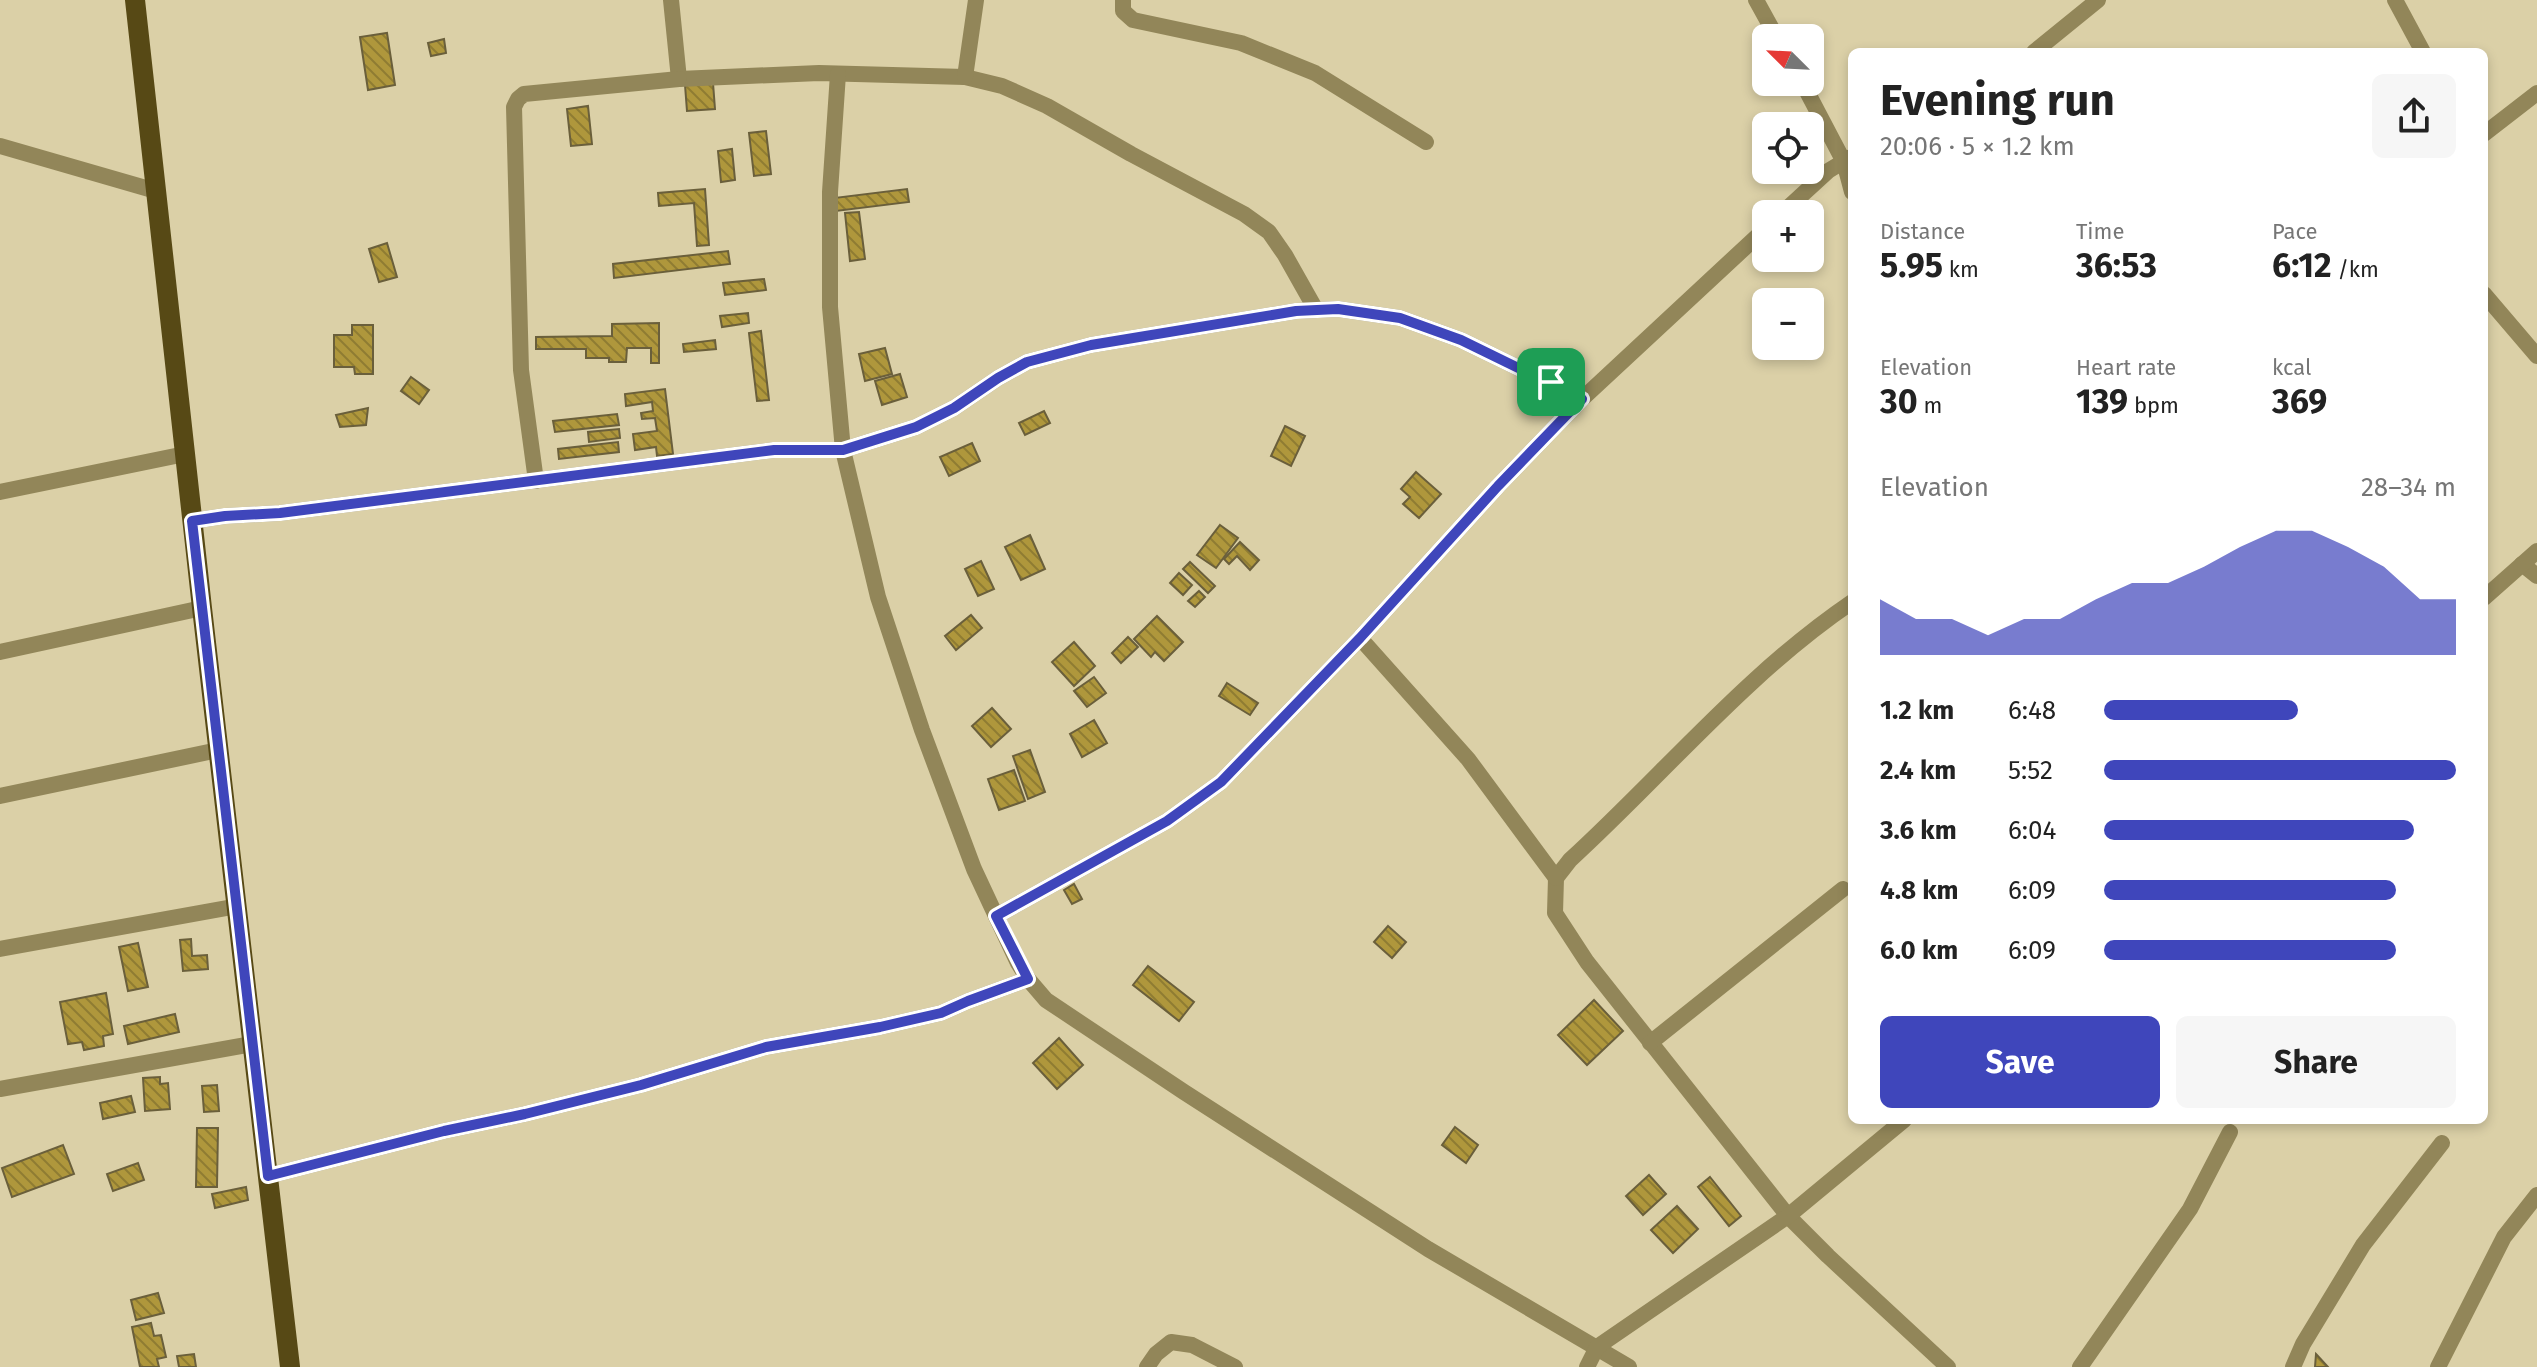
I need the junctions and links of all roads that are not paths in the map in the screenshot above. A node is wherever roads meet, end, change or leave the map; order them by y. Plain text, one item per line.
1 (135, 0) edge
2 (671, 0) edge
3 (976, 0) edge
4 (1123, 0) edge
5 (1756, 0) edge
6 (2098, 0) edge
7 (2395, 0) edge
8 (1769, 24) edge
9 (2039, 48) edge
10 (2421, 48) edge
11 (838, 74) junction
12 (965, 77) junction
13 (679, 79) junction
14 (2537, 93) edge
15 (1810, 96) edge
16 (2488, 131) edge
17 (1426, 142) dead end
18 (0, 146) edge
19 (1848, 159) edge
20 (156, 191) junction
21 (1796, 200) edge
22 (1752, 241) edge
23 (2488, 299) edge
24 (1316, 310) junction
25 (2537, 356) edge
26 (1582, 399) junction
27 (843, 450) junction
28 (185, 454) junction
29 (536, 481) junction
30 (0, 492) edge
31 (192, 521) junction
32 (2537, 551) edge
33 (2522, 564) junction
34 (2537, 576) edge
35 (2488, 594) edge
36 (1848, 605) edge
37 (202, 608) junction
38 (1360, 638) junction
39 (0, 652) edge
40 (218, 750) junction
41 (0, 796) edge
42 (1556, 878) junction
43 (1843, 889) dead end
44 (238, 906) junction
45 (996, 916) junction
46 (0, 949) edge
47 (1028, 979) junction
48 (1650, 1043) junction
49 (252, 1044) junction
50 (0, 1089) edge
51 (1899, 1124) edge
52 (2230, 1132) dead end
53 (2442, 1143) dead end
54 (268, 1176) junction
55 (2537, 1195) edge
56 (1788, 1216) junction
57 (1597, 1347) junction
58 (290, 1367) edge
59 (1147, 1367) edge
60 (1235, 1367) edge
61 (1587, 1367) edge
62 (1629, 1367) edge
63 (1948, 1367) edge
64 (2080, 1367) edge
65 (2293, 1367) edge
66 (2438, 1367) edge

1 - 20 main road
2 - 13 street
3 - 12 street
4 - 17 street
5 - 8 street
6 - 9 street
7 - 10 street
11 - 12 street
11 - 13 street
11 - 27 street
12 - 24 street
13 - 29 street
14 - 16 street
15 - 19 street
18 - 20 street
19 - 21 street
20 - 28 main road
22 - 26 street
23 - 25 street
24 - 26 street
24 - 27 street
26 - 38 street
27 - 29 street
27 - 45 street
28 - 30 street
28 - 31 main road
29 - 31 street
31 - 37 main road
32 - 33 street
33 - 34 street
33 - 35 street
36 - 42 street
37 - 39 street
37 - 40 main road
38 - 42 street
38 - 45 street
40 - 41 street
40 - 44 main road
42 - 48 street
43 - 48 street
44 - 46 street
44 - 49 main road
45 - 47 street
47 - 54 street
47 - 57 street
48 - 56 street
49 - 50 street
49 - 54 main road
51 - 56 street
52 - 64 street
53 - 65 street
54 - 58 main road
55 - 66 street
56 - 57 street
56 - 63 street
57 - 61 street
57 - 62 street
59 - 60 street

